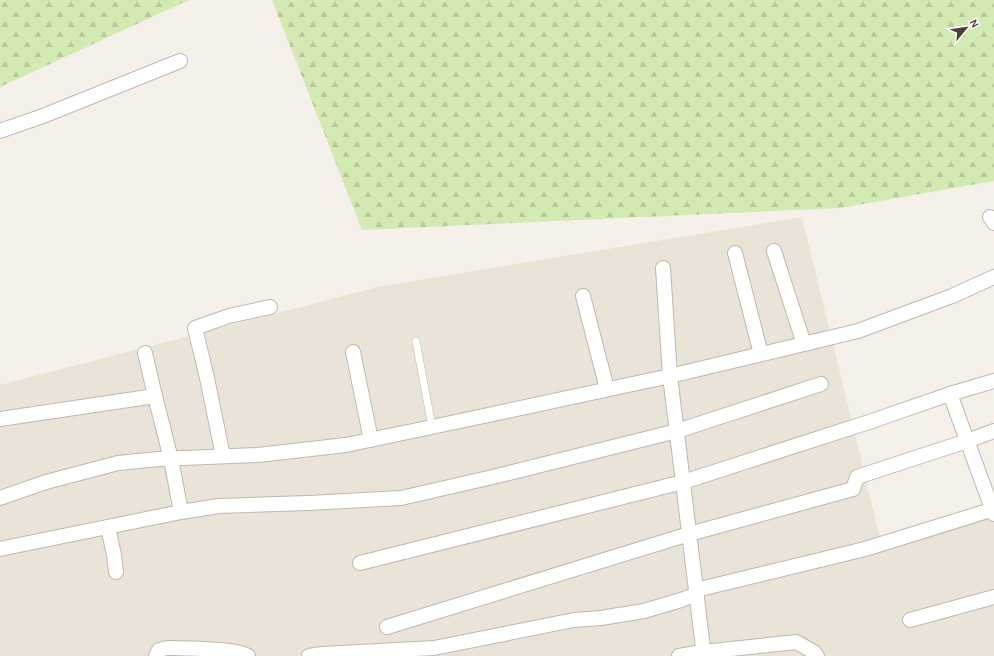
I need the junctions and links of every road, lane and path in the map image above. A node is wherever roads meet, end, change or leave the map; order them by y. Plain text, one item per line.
1 (180, 61) dead end
2 (0, 131) edge
3 (774, 251) dead end
4 (735, 253) dead end
5 (663, 268) dead end
6 (994, 277) edge
7 (583, 296) dead end
8 (270, 307) dead end
9 (416, 340) dead end
10 (804, 344) junction
11 (353, 352) dead end
12 (145, 353) dead end
13 (761, 354) junction
14 (670, 376) junction
15 (994, 381) edge
16 (820, 384) dead end
17 (608, 390) junction
18 (950, 394) junction
19 (155, 396) junction
20 (0, 419) edge
21 (432, 427) junction
22 (677, 431) junction
23 (994, 431) edge
24 (371, 440) junction
25 (967, 441) junction
26 (223, 456) junction
27 (171, 459) junction
28 (683, 482) junction
29 (0, 498) edge
30 (994, 511) edge
31 (181, 512) junction
32 (108, 527) junction
33 (689, 534) junction
34 (0, 549) edge
35 (360, 563) dead end
36 (116, 572) dead end
37 (696, 592) junction
38 (994, 597) edge
39 (910, 620) dead end
40 (387, 628) dead end
41 (704, 654) edge
42 (156, 656) edge
43 (248, 656) edge
44 (318, 656) edge
45 (679, 656) edge
46 (816, 656) edge

1 - 2 street
3 - 10 street
4 - 13 street
5 - 14 street
6 - 10 street
7 - 17 street
8 - 26 street
9 - 21 lane
10 - 13 street
11 - 24 street
12 - 19 street
13 - 14 street
14 - 17 street
14 - 22 street
15 - 18 street
16 - 22 street
17 - 21 street
18 - 25 street
18 - 28 street
19 - 20 street
19 - 27 street
21 - 24 street
22 - 28 street
22 - 31 street
23 - 25 street
24 - 26 street
25 - 30 street
25 - 33 street
26 - 27 street
27 - 29 street
27 - 31 street
28 - 33 street
28 - 35 street
30 - 37 street
31 - 32 street
32 - 34 street
32 - 36 street
33 - 37 street
33 - 40 street
37 - 41 street
37 - 44 street
38 - 39 street
41 - 45 street
41 - 46 street
42 - 43 street

